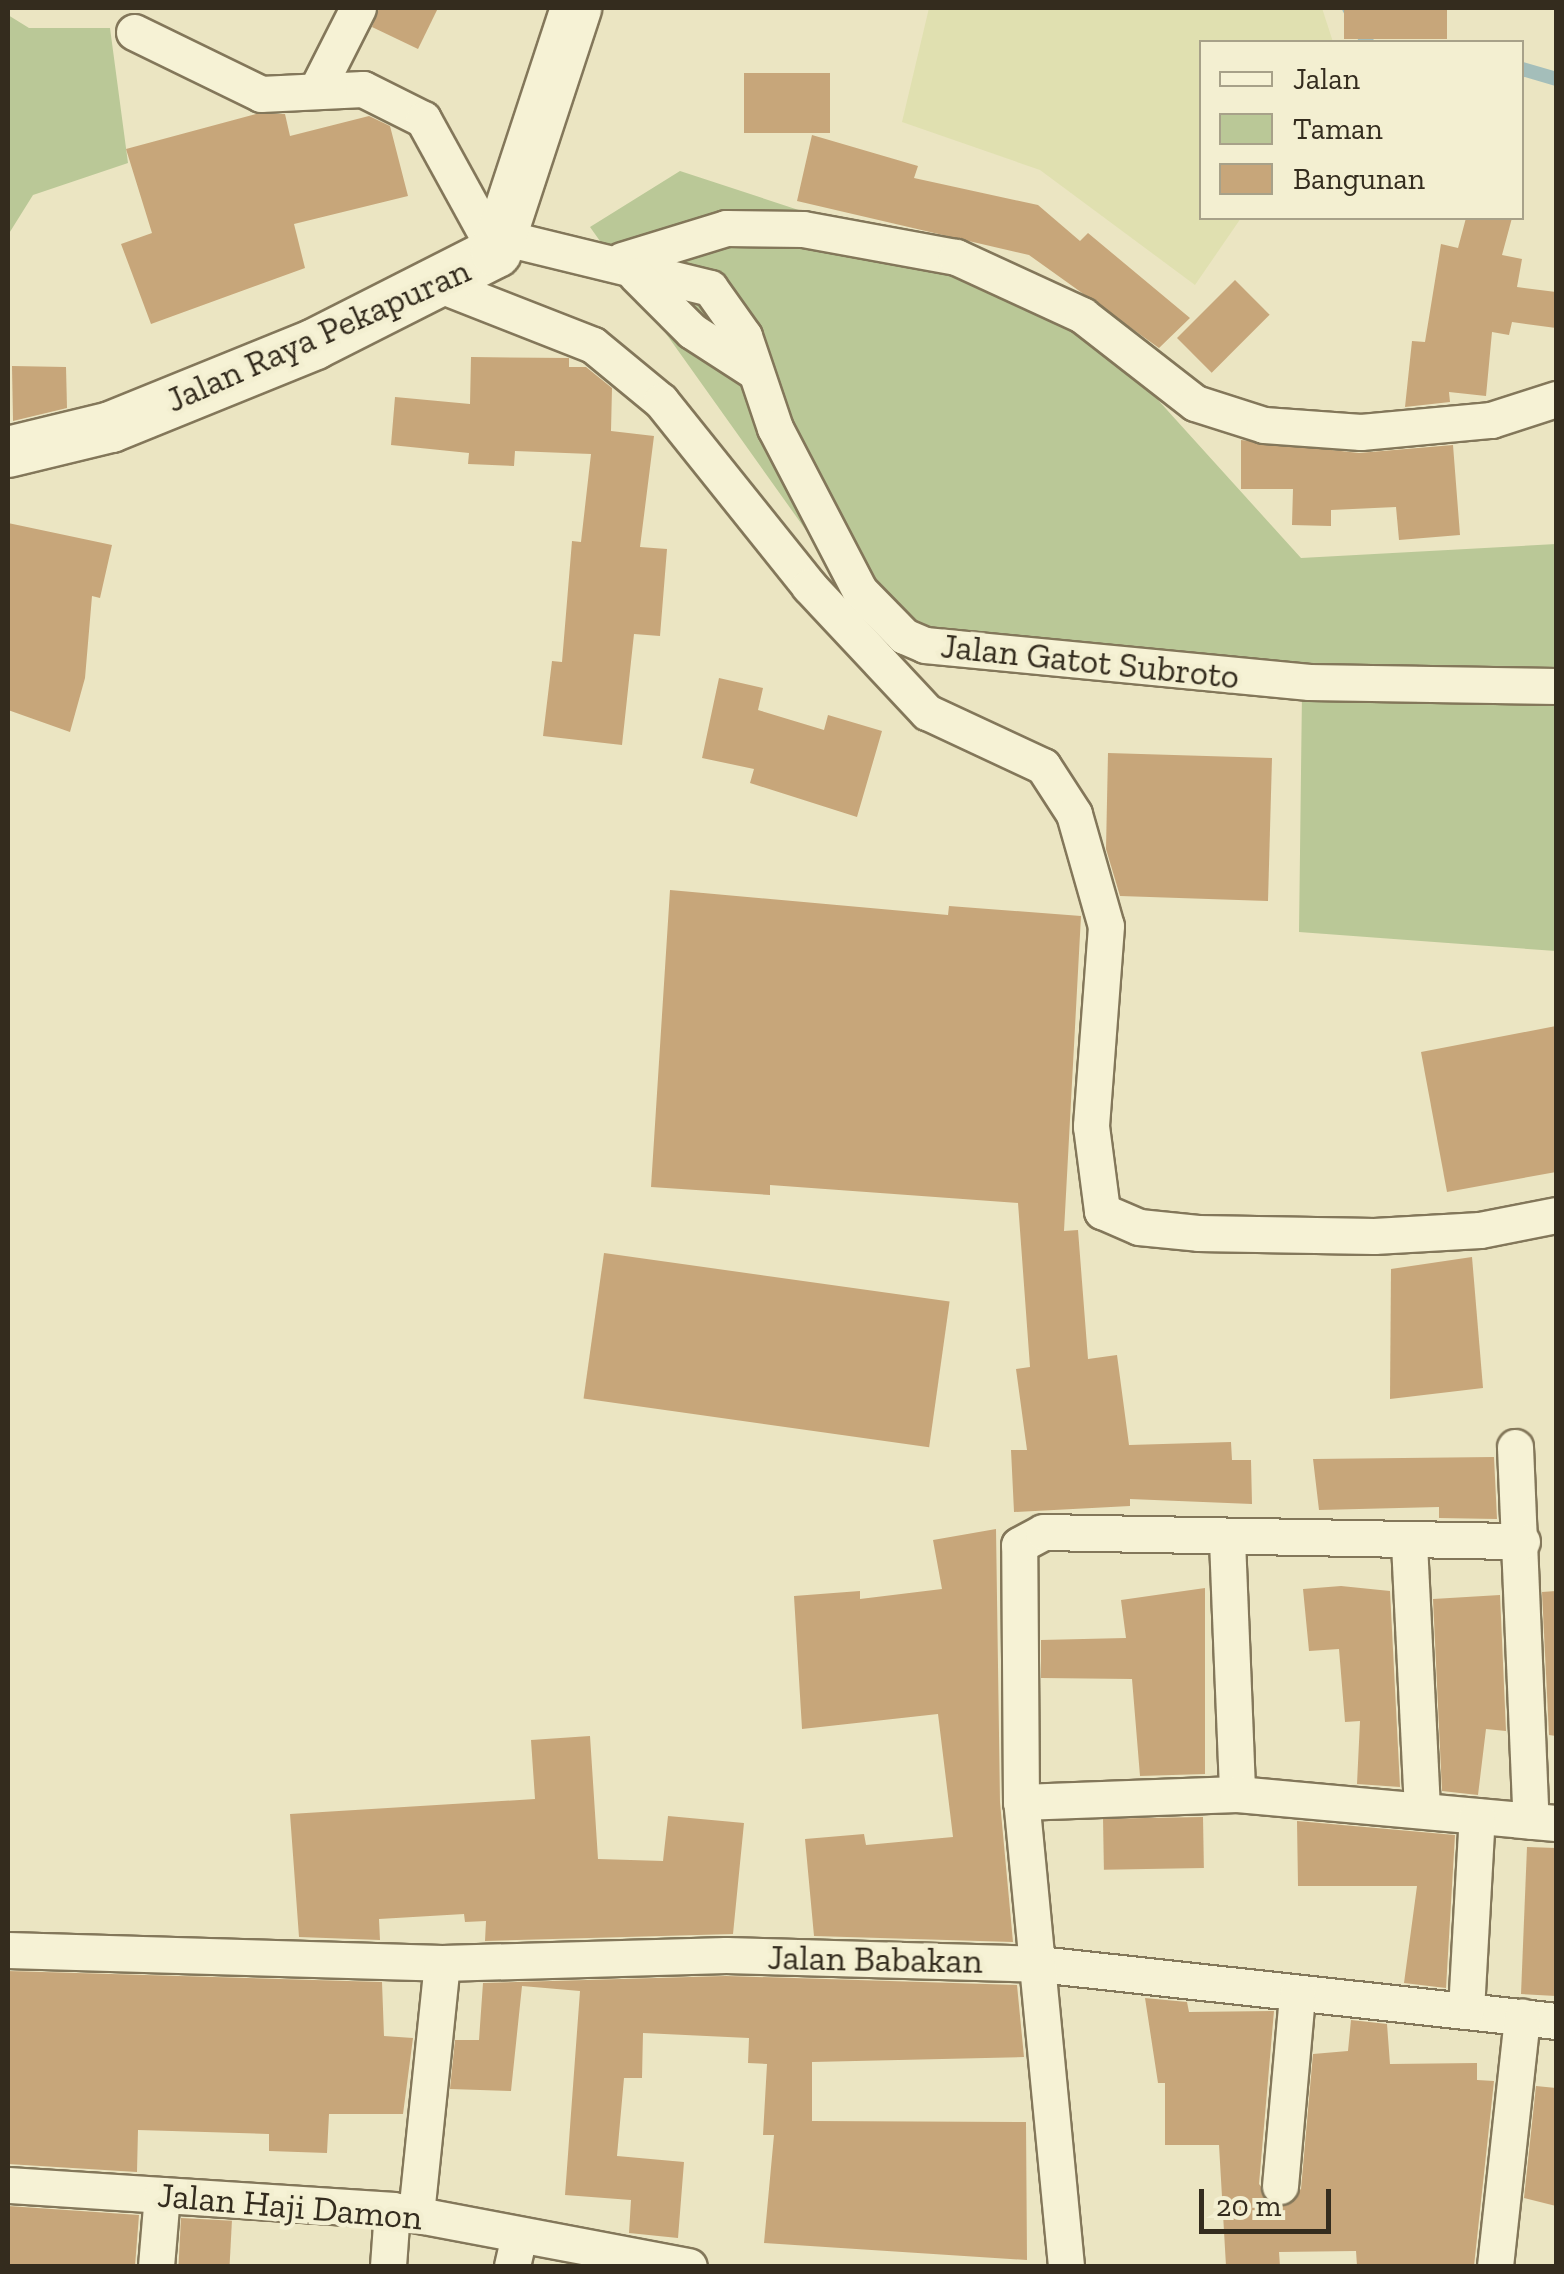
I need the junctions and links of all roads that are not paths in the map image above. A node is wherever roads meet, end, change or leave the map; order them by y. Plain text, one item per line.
1 (358, 8) edge
2 (576, 8) edge
3 (134, 32) dead end
4 (317, 89) junction
5 (502, 234) junction
6 (440, 285) junction
7 (1556, 399) edge
8 (8, 452) edge
9 (1556, 686) edge
10 (1556, 1214) edge
11 (1515, 1447) dead end
12 (1227, 1540) junction
13 (1522, 1541) junction
14 (1409, 1543) junction
15 (1238, 1794) junction
16 (1021, 1802) junction
17 (1422, 1810) junction
18 (1477, 1816) junction
19 (1544, 1822) edge
20 (8, 1950) edge
21 (442, 1963) junction
22 (1039, 1964) junction
23 (1296, 1995) junction
24 (1466, 2010) junction
25 (1539, 2019) edge
26 (8, 2185) edge
27 (1280, 2186) dead end
28 (162, 2195) junction
29 (404, 2212) junction
30 (515, 2251) edge
31 (156, 2266) edge
32 (388, 2266) edge
33 (689, 2266) edge
34 (1066, 2266) edge
35 (1496, 2266) edge

1 - 4 street
2 - 5 main road
3 - 4 street
4 - 5 street
5 - 6 main road, Jalan Raya Pekapuran
5 - 7 street
5 - 9 street, Jalan Gatot Subroto
6 - 8 main road, Jalan Raya Pekapuran
6 - 10 street
11 - 13 street
12 - 14 street
12 - 15 street
12 - 16 street
13 - 14 street
13 - 19 street
14 - 17 street
15 - 16 street
15 - 17 street
16 - 22 street
17 - 18 street
18 - 19 street
18 - 24 street
20 - 21 street, Jalan Babakan
21 - 22 street, Jalan Babakan
21 - 29 street
22 - 23 street, Jalan Babakan
22 - 34 street
23 - 24 street, Jalan Babakan
23 - 27 street
24 - 25 street, Jalan Babakan
25 - 35 street
26 - 28 street, Jalan Haji Damon
28 - 29 street, Jalan Haji Damon
28 - 31 street
29 - 30 street, Jalan Haji Damon
29 - 32 street
30 - 33 street, Jalan Haji Damon

